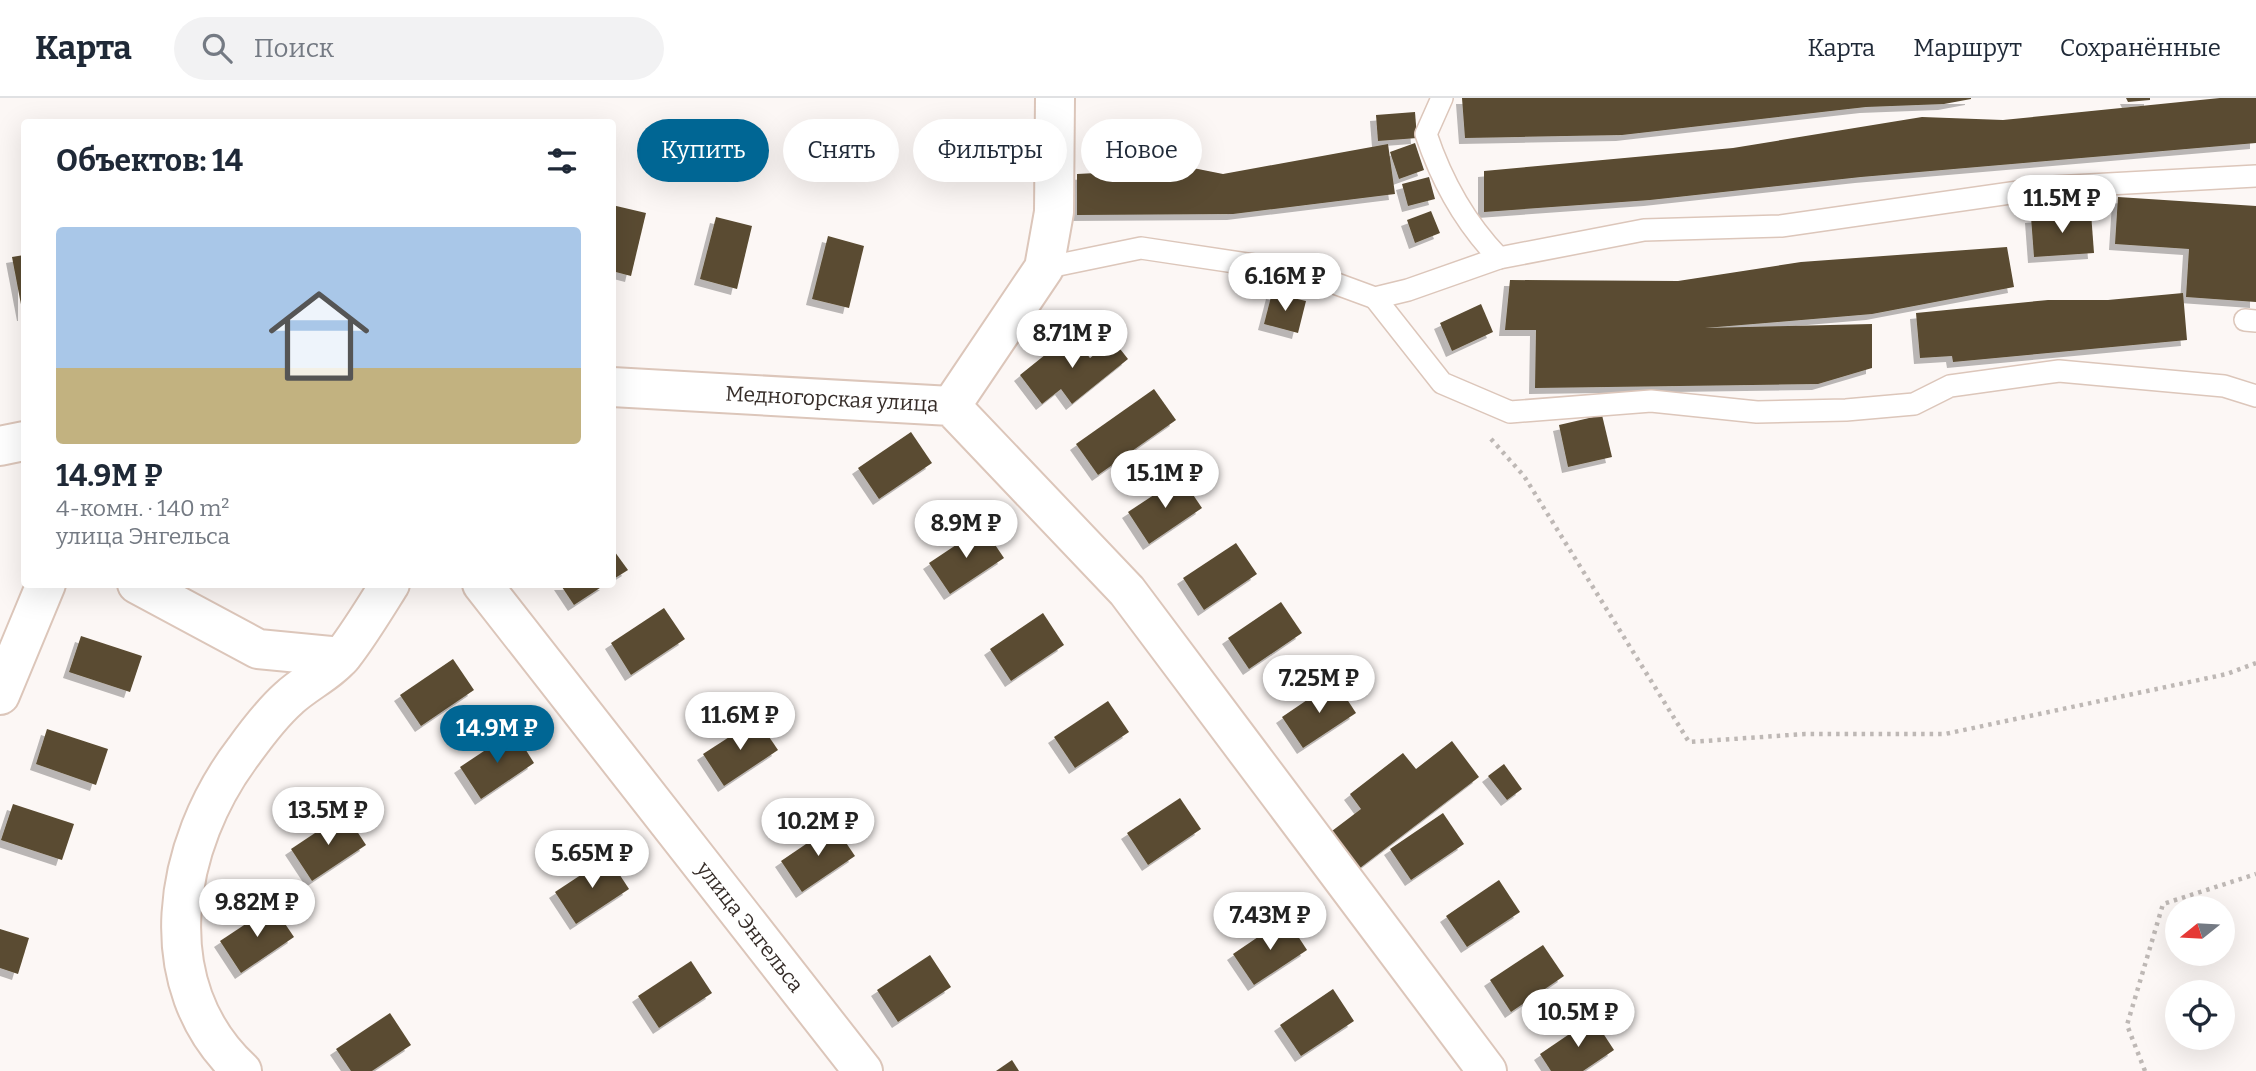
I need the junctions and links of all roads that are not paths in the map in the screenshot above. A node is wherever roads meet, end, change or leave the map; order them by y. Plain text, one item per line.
1 (1055, 98) edge
2 (1442, 98) edge
3 (2256, 176) edge
4 (1499, 258) junction
5 (1044, 268) junction
6 (1375, 298) junction
7 (616, 387) edge
8 (2256, 396) edge
9 (951, 406) junction
10 (21, 442) edge
11 (0, 446) edge
12 (44, 588) edge
13 (144, 588) edge
14 (387, 588) edge
15 (485, 588) edge
16 (341, 657) junction
17 (0, 695) edge
18 (242, 1071) edge
19 (863, 1071) edge
20 (1487, 1071) edge

1 - 5 street
2 - 4 lane
3 - 4 lane
4 - 6 lane
5 - 6 lane
5 - 9 street
6 - 8 lane
7 - 9 street, Медногорская улица
9 - 20 street, Медногорская улица
10 - 11 street
12 - 17 street
13 - 16 street
14 - 16 street
15 - 19 street, улица Энгельса
16 - 18 street

